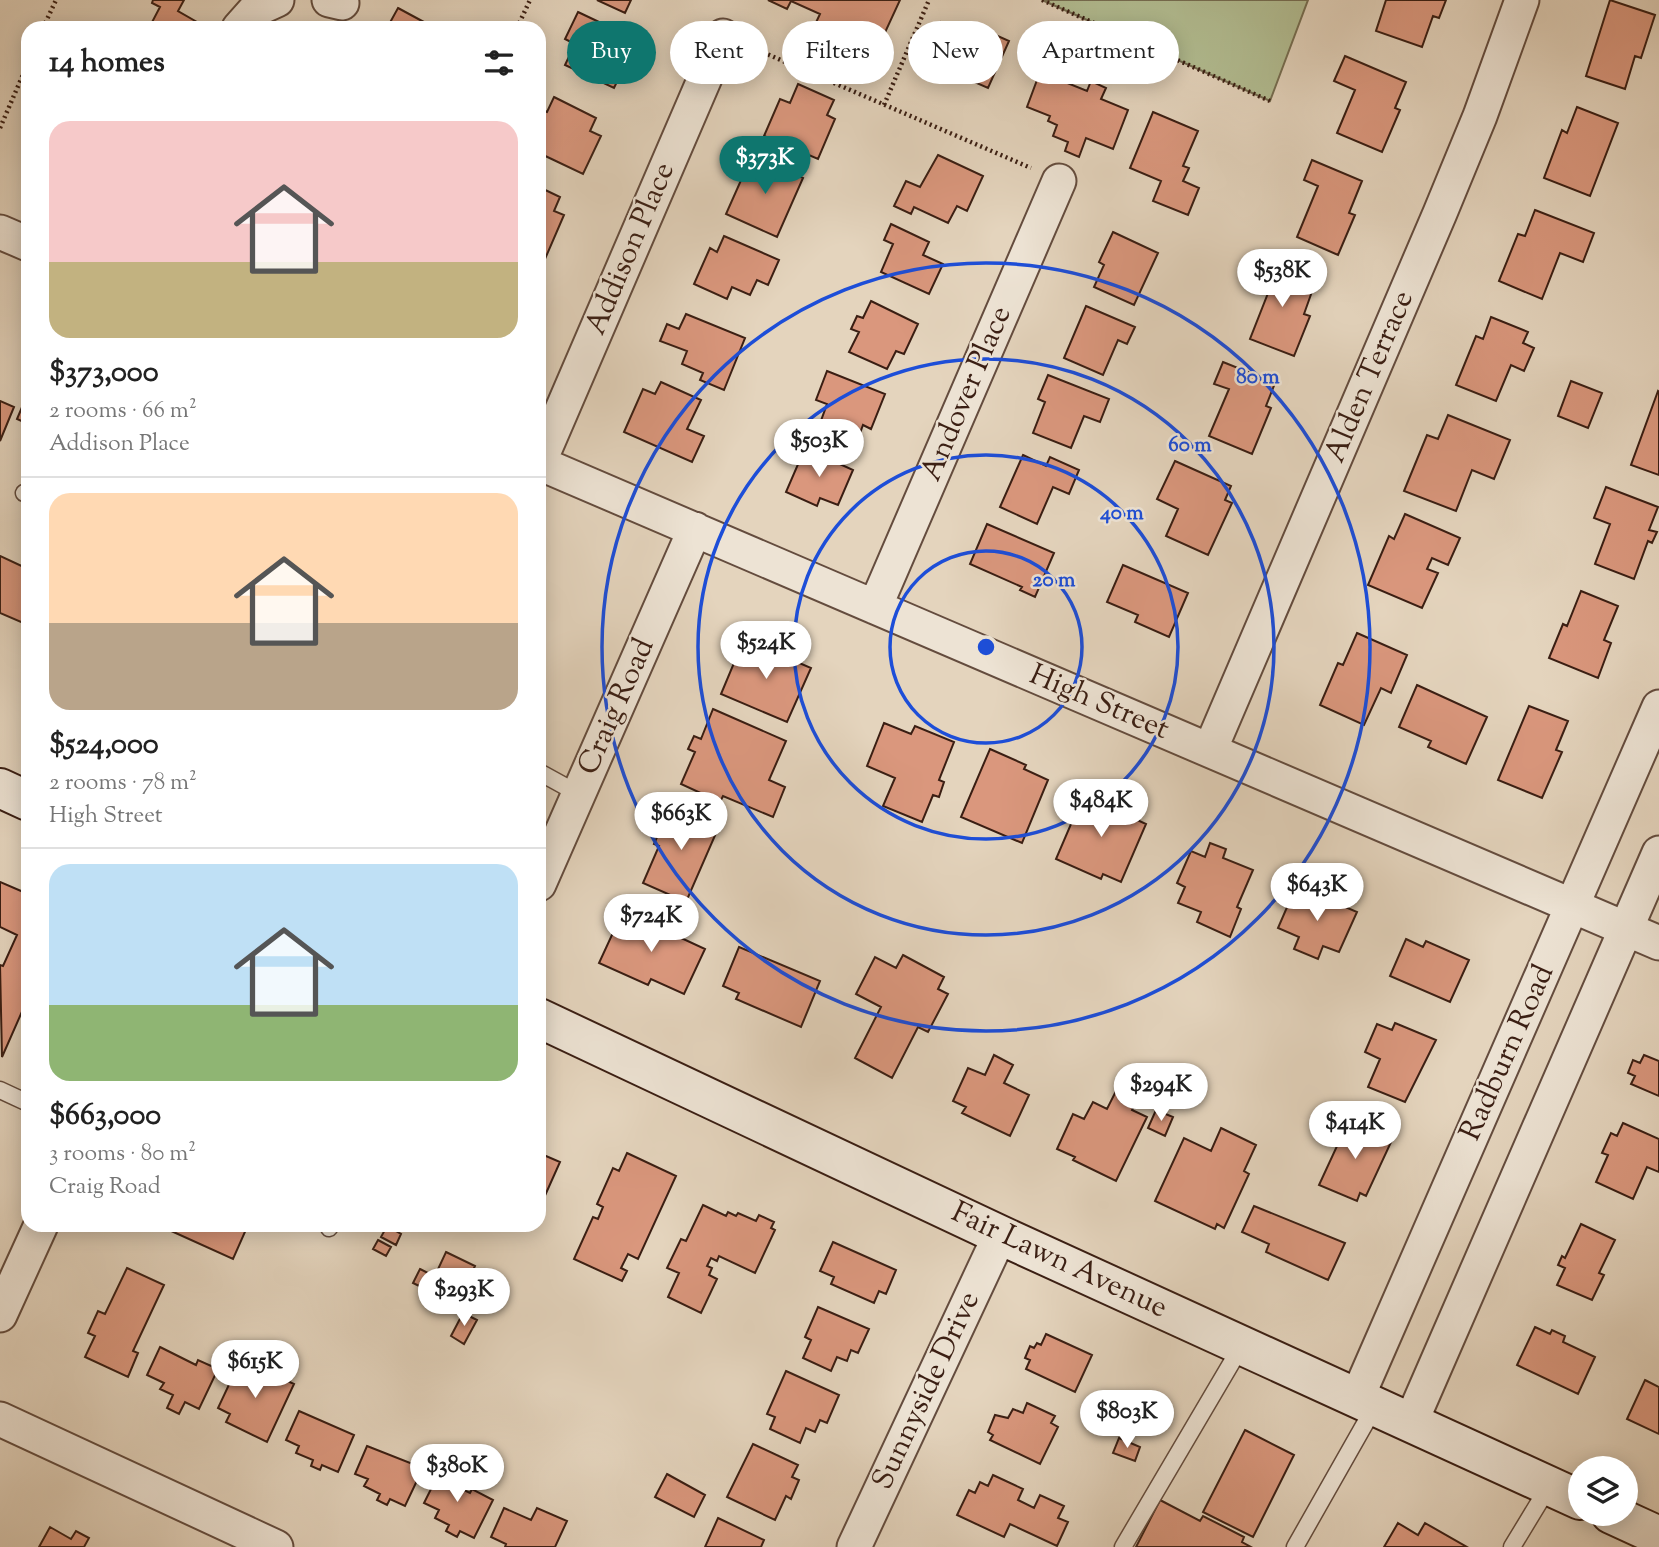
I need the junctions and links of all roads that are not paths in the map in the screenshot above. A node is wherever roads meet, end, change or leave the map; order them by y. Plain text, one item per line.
1 (277, 0) edge
2 (1522, 0) edge
3 (245, 21) edge
4 (702, 84) edge
5 (1059, 181) road end
6 (0, 232) edge
7 (21, 241) edge
8 (546, 447) edge
9 (546, 466) edge
10 (695, 530) junction
11 (875, 607) junction
12 (1659, 707) edge
13 (1210, 750) junction
14 (546, 776) edge
15 (0, 788) edge
16 (579, 794) junction
17 (21, 798) edge
18 (1659, 853) edge
19 (546, 867) edge
20 (1572, 906) junction
21 (1626, 929) junction
22 (1659, 943) edge
23 (546, 1021) edge
24 (0, 1090) edge
25 (21, 1100) edge
26 (37, 1232) edge
27 (1000, 1235) junction
28 (0, 1315) edge
29 (1242, 1345) junction
30 (1366, 1402) junction
31 (0, 1419) edge
32 (1411, 1422) junction
33 (1565, 1493) edge
34 (1637, 1526) edge
35 (1659, 1536) edge
36 (276, 1547) edge
37 (854, 1547) edge
38 (1123, 1547) edge
39 (1295, 1547) edge
40 (1512, 1547) edge

1 - 3 street
2 - 13 street, Alden Terrace
4 - 8 street, Addison Place
5 - 11 street, Andover Place
6 - 7 street
9 - 10 street, High Street
10 - 11 street, High Street
10 - 16 street, Craig Road
11 - 13 street, High Street
12 - 20 street, Radburn Road
13 - 20 street, High Street
14 - 16 lane
15 - 17 main road
16 - 19 street, Craig Road
18 - 21 street, Radburn Road
20 - 21 street, High Street
20 - 30 street, Radburn Road
21 - 22 street, High Street
21 - 32 street, Radburn Road
23 - 27 main road, Fair Lawn Avenue
24 - 25 lane
26 - 28 street
27 - 29 main road, Fair Lawn Avenue
27 - 37 street, Sunnyside Drive
29 - 30 main road, Fair Lawn Avenue
29 - 38 lane
30 - 32 main road, Fair Lawn Avenue
30 - 39 lane
31 - 36 street
32 - 33 main road, Fair Lawn Avenue
33 - 40 lane
34 - 35 main road

